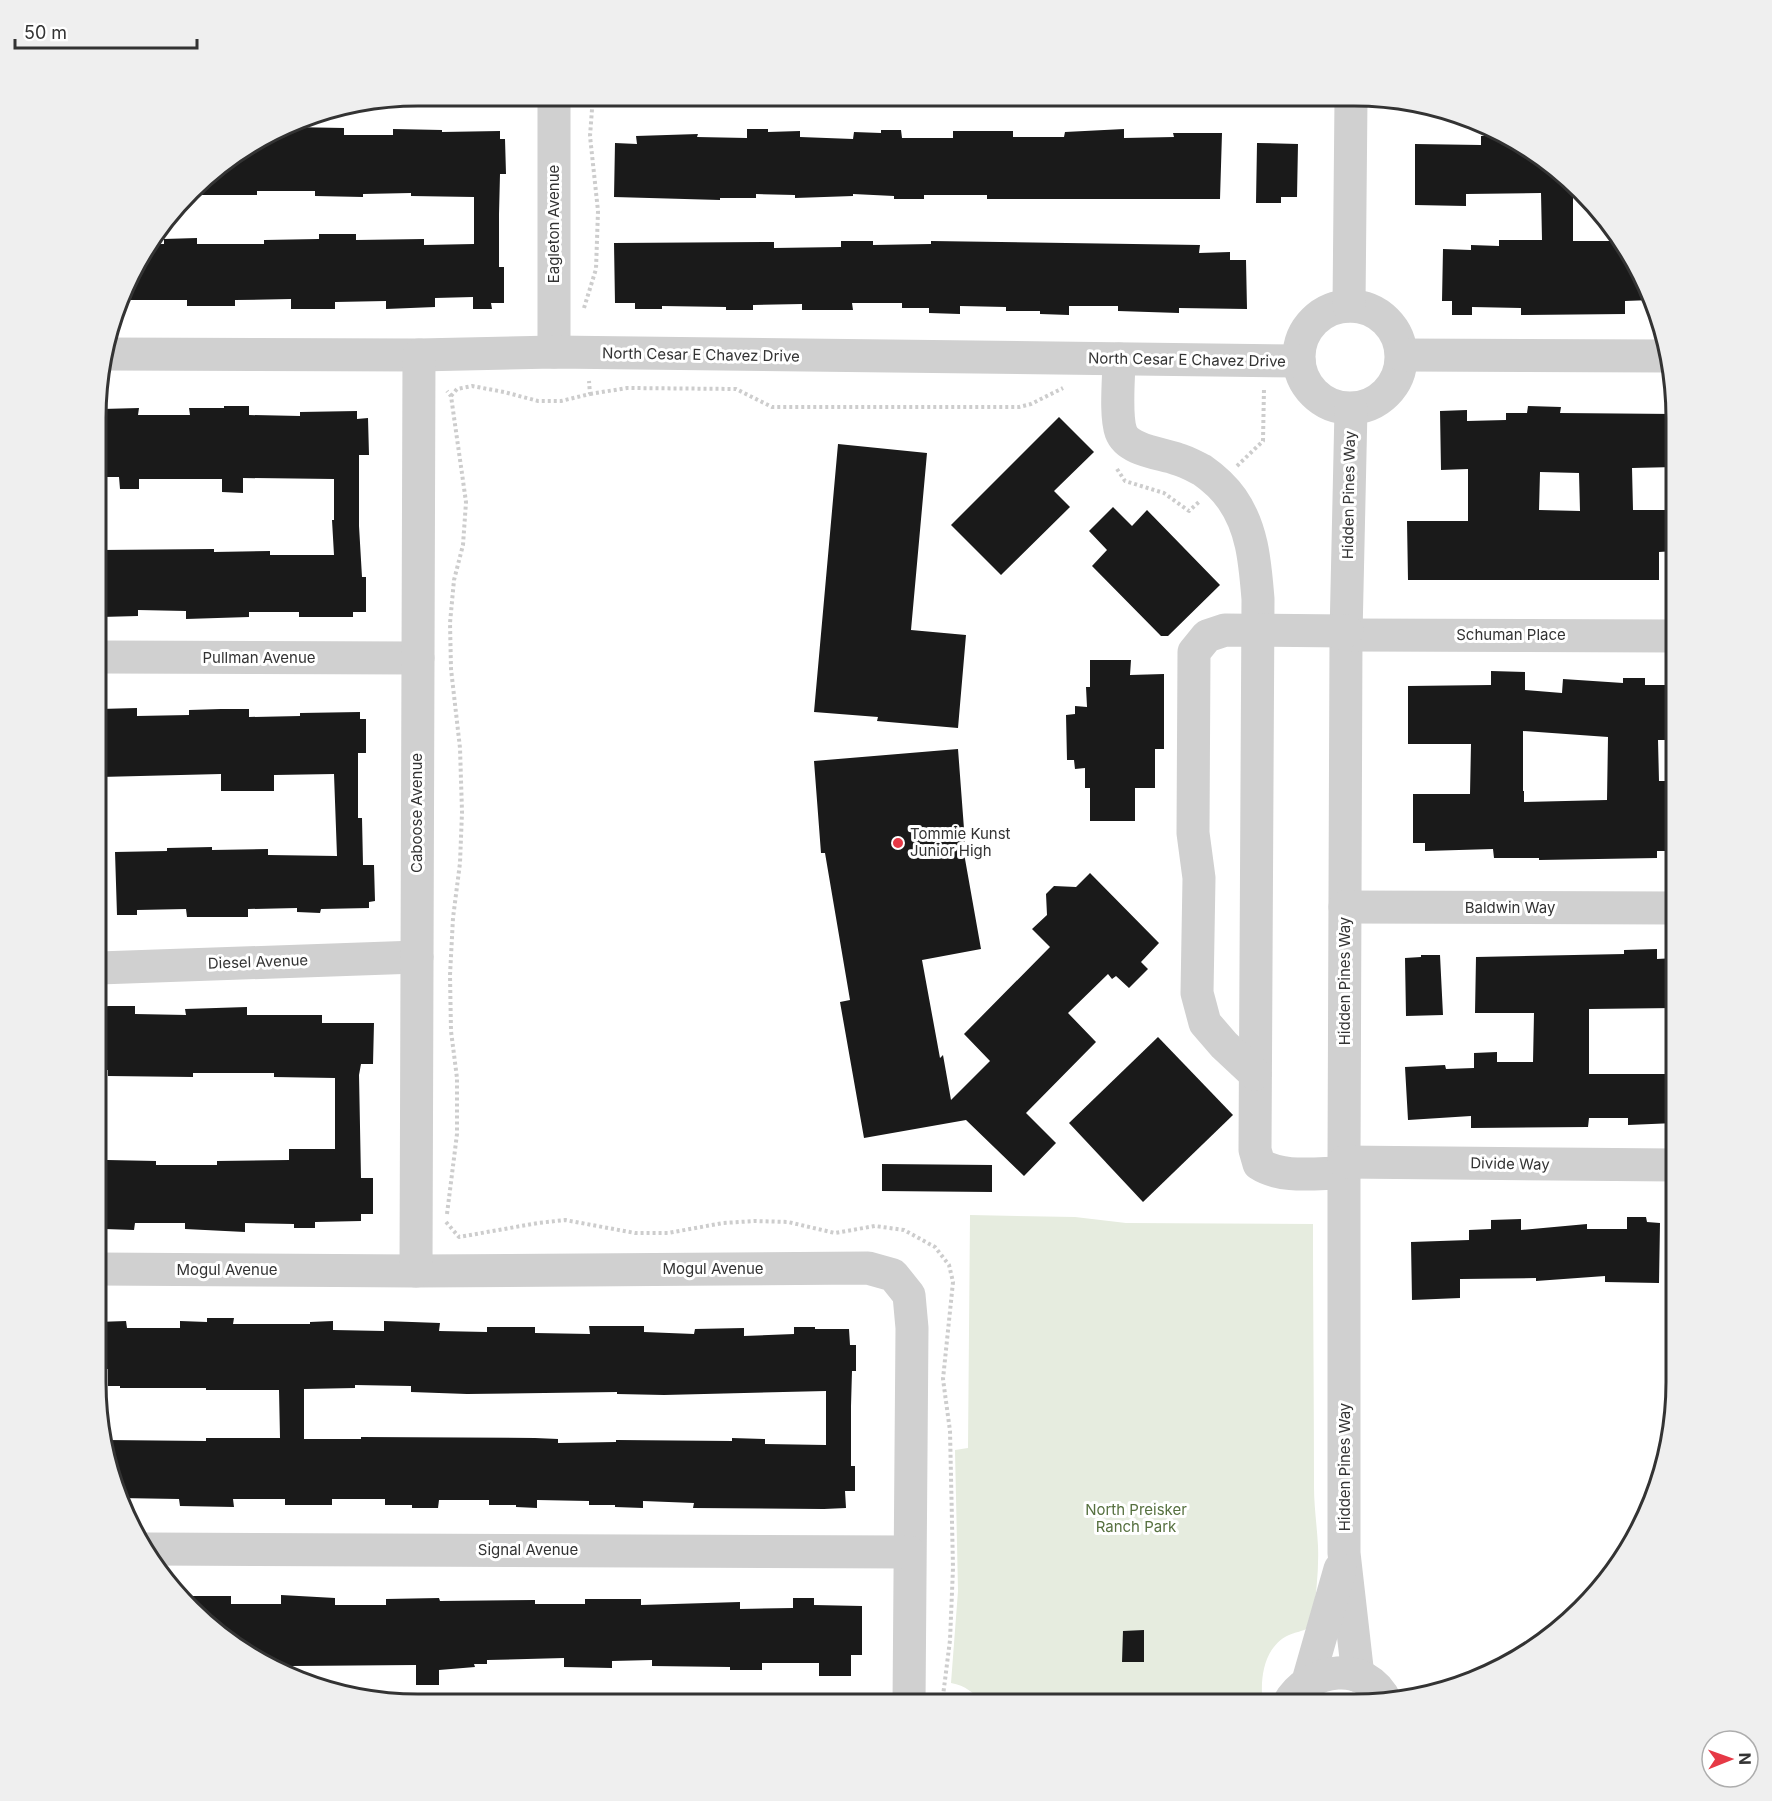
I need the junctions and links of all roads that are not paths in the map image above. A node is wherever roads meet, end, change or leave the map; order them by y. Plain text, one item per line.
1 (554, 106) edge
2 (1352, 106) edge
3 (1349, 306) junction
4 (554, 352) junction
5 (113, 354) edge
6 (1402, 355) junction
7 (419, 356) junction
8 (1660, 356) edge
9 (1119, 358) junction
10 (1299, 361) junction
11 (1351, 409) junction
12 (1257, 631) junction
13 (1346, 633) junction
14 (1666, 636) edge
15 (107, 657) edge
16 (418, 658) junction
17 (1345, 907) junction
18 (1666, 908) edge
19 (417, 957) junction
20 (107, 968) edge
21 (1255, 1074) junction
22 (1666, 1166) edge
23 (1344, 1167) junction
24 (107, 1269) edge
25 (416, 1271) junction
26 (154, 1549) edge
27 (909, 1552) junction
28 (1344, 1553) junction
29 (1358, 1676) junction
30 (1298, 1693) edge
31 (1381, 1693) edge
32 (909, 1694) edge

1 - 4 street, Eagleton Avenue
2 - 3 street
3 - 6 street
3 - 10 street
4 - 7 street, North Cesar E Chavez Drive
4 - 9 street, North Cesar E Chavez Drive
5 - 7 street, North Cesar E Chavez Drive
6 - 8 street
6 - 11 street
7 - 16 street, Caboose Avenue
9 - 10 street, North Cesar E Chavez Drive
9 - 12 street
10 - 11 street
11 - 13 street, Hidden Pines Way
12 - 13 street, Schuman Place
12 - 21 street
12 - 21 street, Schuman Place
13 - 14 street, Schuman Place
13 - 17 street, Hidden Pines Way
15 - 16 street, Pullman Avenue
16 - 19 street, Caboose Avenue
17 - 18 street, Baldwin Way
17 - 23 street, Hidden Pines Way
19 - 20 street, Diesel Avenue
19 - 25 street, Caboose Avenue
21 - 23 street, Divide Way
22 - 23 street, Divide Way
23 - 28 street, Hidden Pines Way
24 - 25 street, Mogul Avenue
25 - 27 street, Mogul Avenue
26 - 27 street, Signal Avenue
27 - 32 street, Mogul Avenue
28 - 29 street, Hidden Pines Way
28 - 30 street, Hidden Pines Way
29 - 30 street
29 - 31 street

